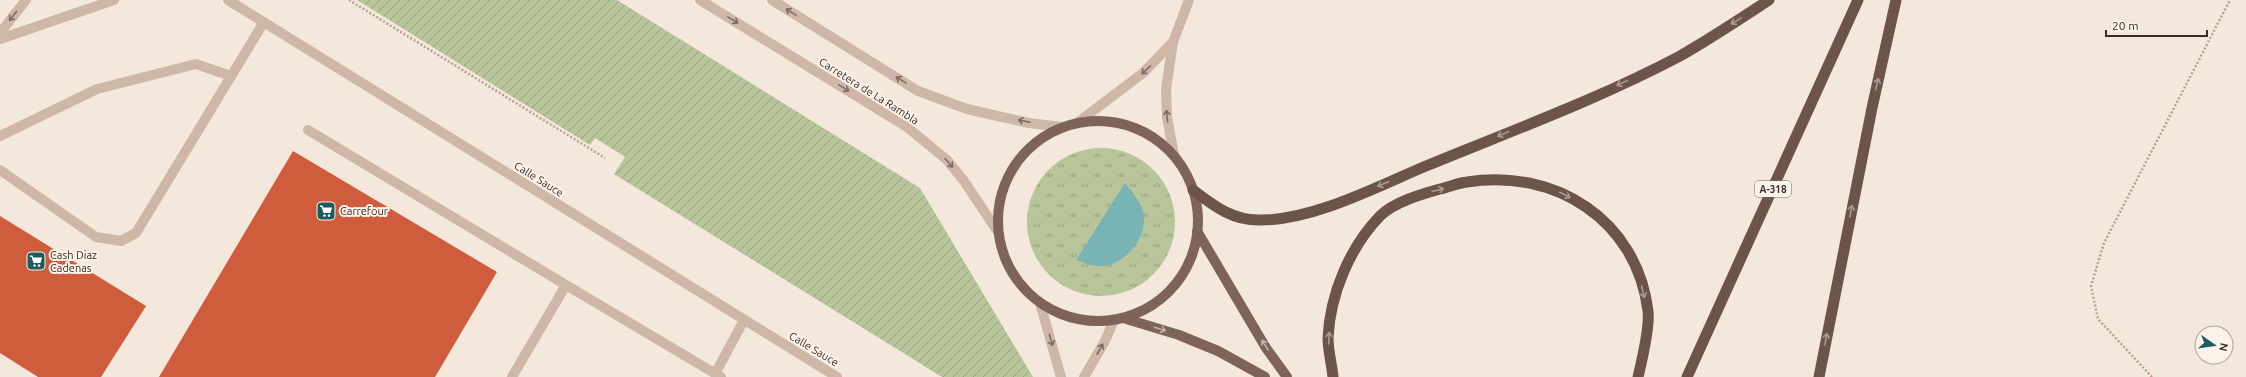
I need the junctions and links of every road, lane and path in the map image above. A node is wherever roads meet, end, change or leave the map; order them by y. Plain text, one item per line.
1 (26, 0) edge
2 (114, 0) edge
3 (228, 0) edge
4 (349, 0) edge
5 (700, 0) edge
6 (772, 0) edge
7 (1190, 0) edge
8 (1769, 0) edge
9 (1858, 0) edge
10 (1896, 0) edge
11 (2230, 0) edge
12 (264, 22) junction
13 (0, 33) edge
14 (0, 39) edge
15 (1173, 42) junction
16 (231, 76) junction
17 (1077, 123) junction
18 (1062, 127) junction
19 (308, 130) dead end
20 (0, 136) edge
21 (1174, 155) junction
22 (605, 158) dead end
23 (0, 170) edge
24 (1193, 190) junction
25 (1198, 231) junction
26 (998, 232) junction
27 (566, 285) junction
28 (1040, 303) junction
29 (1118, 319) junction
30 (744, 320) junction
31 (718, 375) edge
32 (512, 377) edge
33 (837, 377) edge
34 (1061, 377) edge
35 (1084, 377) edge
36 (1265, 377) edge
37 (1287, 377) edge
38 (1334, 377) edge
39 (1638, 377) edge
40 (1687, 377) edge
41 (1819, 377) edge
42 (2152, 377) edge

1 -> 13 street
2 - 14 street
3 - 12 street, Calle Sauce
4 - 22 path
5 -> 26 street, Carretera de La Rambla
18 -> 6 street
7 - 15 street
8 -> 24 highway
9 - 40 highway, A-318
41 -> 10 highway
11 - 42 path
12 - 16 street
12 - 30 street, Calle Sauce
15 -> 17 street
21 -> 15 street
16 - 20 street
16 - 23 street
17 - 18 main road
17 - 21 main road
18 - 26 main road
19 - 27 street
21 - 24 main road
24 - 25 main road
25 - 29 main road
37 -> 25 main road
26 - 28 main road
27 - 31 street
27 - 32 street
28 - 29 main road
28 -> 34 street
35 -> 29 street
29 -> 36 main road
30 - 31 street
30 - 33 street, Calle Sauce
38 -> 39 highway

